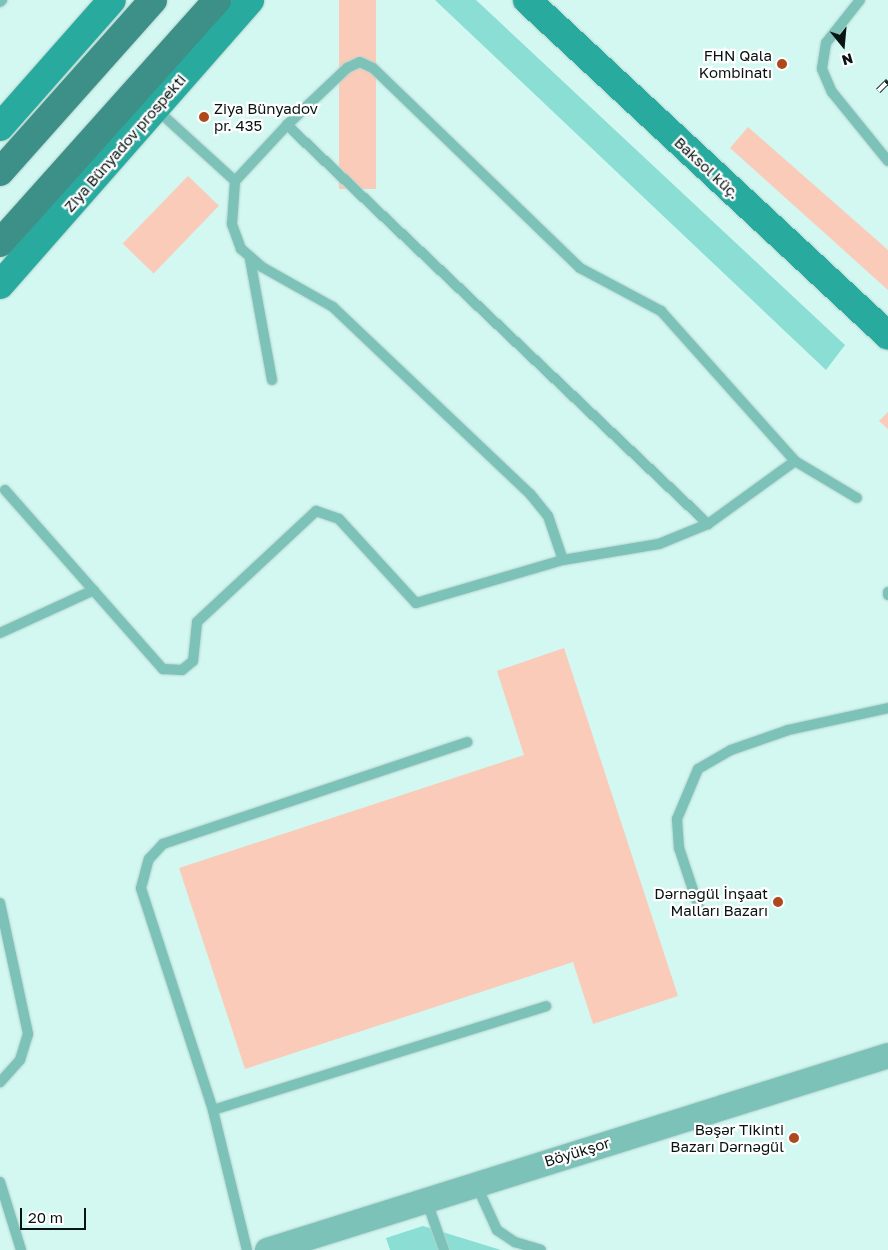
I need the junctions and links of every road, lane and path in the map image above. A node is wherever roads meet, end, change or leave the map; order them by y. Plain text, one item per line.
1 (112, 0) edge
2 (153, 0) edge
3 (217, 0) edge
4 (250, 0) edge
5 (527, 0) edge
6 (860, 0) edge
7 (99, 59) junction
8 (156, 109) junction
9 (287, 125) junction
10 (0, 126) edge
11 (0, 151) edge
12 (888, 161) edge
13 (0, 172) edge
14 (235, 181) junction
15 (0, 243) edge
16 (250, 259) junction
17 (0, 285) edge
18 (888, 336) edge
19 (272, 380) dead end
20 (795, 461) junction
21 (5, 490) dead end
22 (857, 498) dead end
23 (708, 524) junction
24 (563, 560) junction
25 (94, 590) junction
26 (0, 633) edge
27 (888, 708) edge
28 (467, 742) dead end
29 (0, 903) edge
30 (700, 911) dead end
31 (546, 1006) dead end
32 (888, 1055) edge
33 (0, 1082) edge
34 (213, 1110) junction
35 (0, 1182) edge
36 (476, 1183) junction
37 (426, 1198) junction
38 (318, 1242) edge
39 (21, 1250) edge
40 (247, 1250) edge
41 (267, 1250) edge
42 (444, 1250) edge
43 (540, 1250) edge

1 - 10 main road
2 - 7 main road
3 - 15 main road, Ziya Bünyadov prospekti
4 - 8 main road, Ziya Bünyadov prospekti
5 - 18 main road, Baksol küç.
6 - 12 lane
7 - 11 main road
7 - 13 main road
8 - 14 lane
8 - 17 main road, Ziya Bünyadov prospekti
9 - 14 lane
9 - 20 lane
9 - 23 lane
14 - 16 lane
16 - 19 lane
16 - 24 lane
20 - 22 lane
20 - 23 lane
21 - 25 lane
23 - 24 lane
24 - 25 lane
25 - 26 lane
27 - 30 lane
28 - 34 lane
29 - 33 lane
31 - 34 lane
32 - 36 street, Böyükşor
34 - 40 lane
35 - 39 lane
36 - 37 street, Böyükşor
36 - 43 lane
37 - 38 street, Böyükşor
37 - 42 lane
38 - 41 street, Böyükşor

